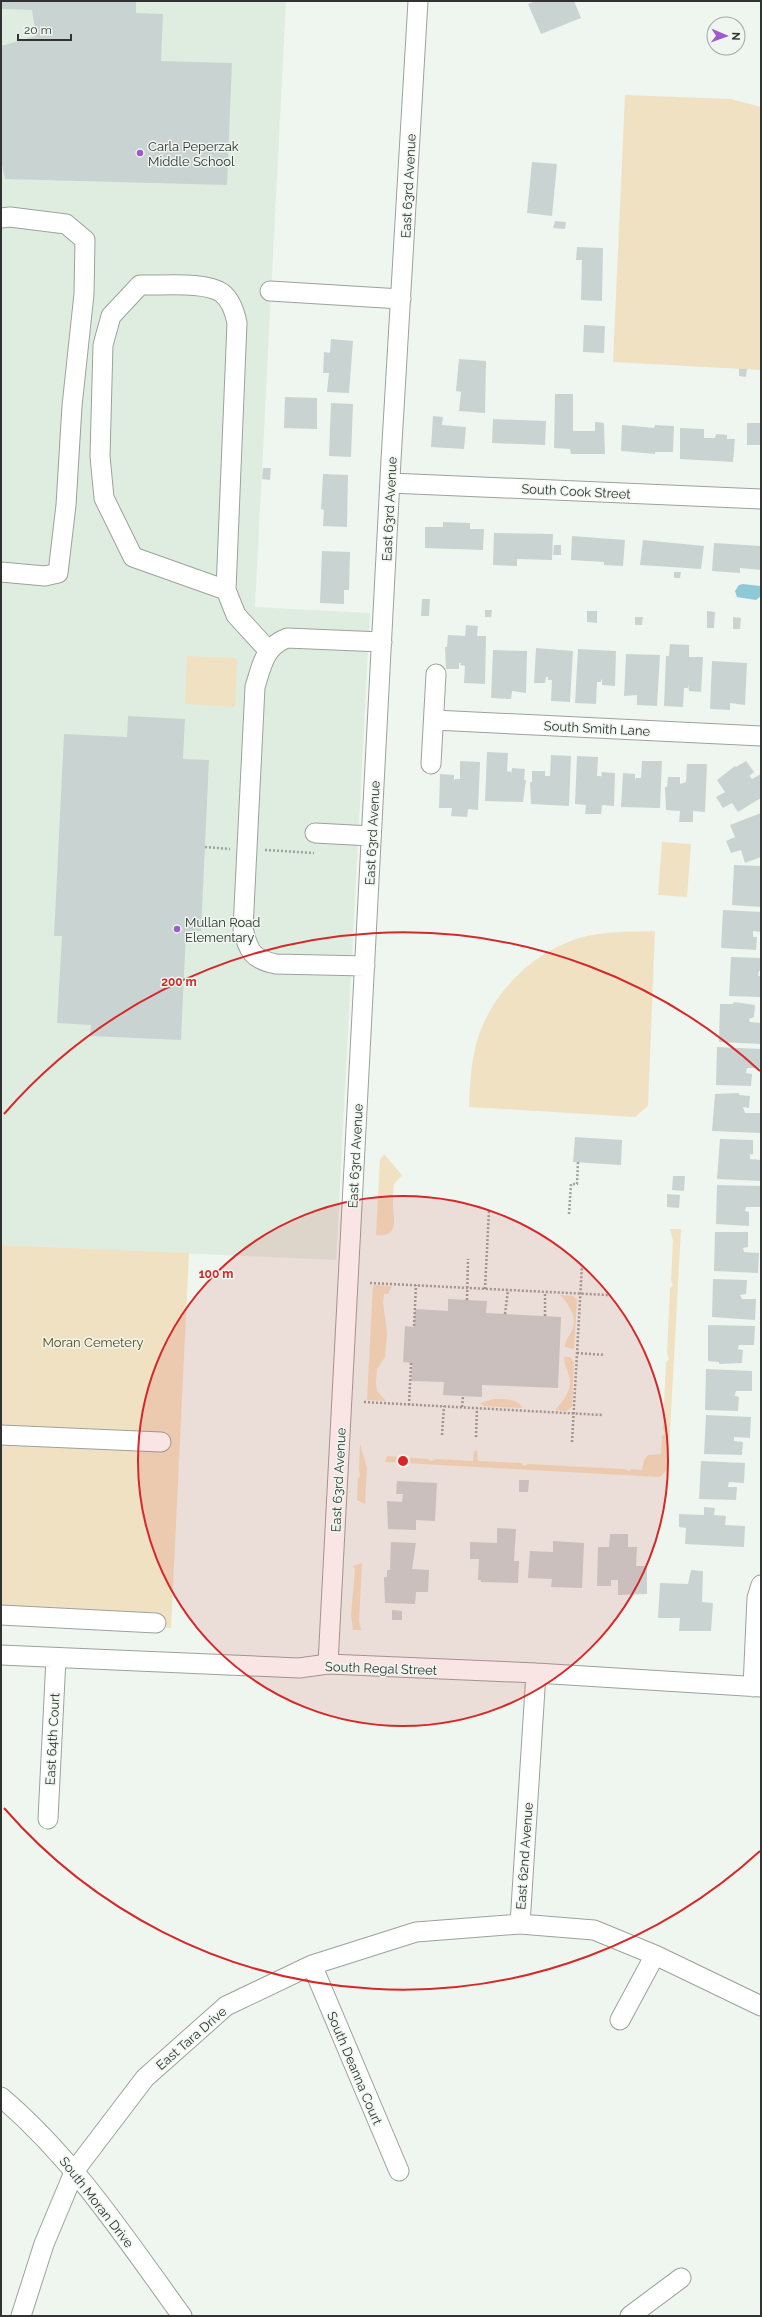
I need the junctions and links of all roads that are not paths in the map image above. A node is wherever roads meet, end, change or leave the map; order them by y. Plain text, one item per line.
1 (418, 1) edge
2 (1, 218) edge
3 (270, 291) dead end
4 (402, 299) junction
5 (390, 483) junction
6 (761, 499) edge
7 (1, 572) edge
8 (226, 590) junction
9 (382, 642) junction
10 (268, 650) junction
11 (436, 674) dead end
12 (434, 720) junction
13 (761, 736) edge
14 (431, 764) dead end
15 (315, 833) dead end
16 (372, 836) junction
17 (365, 966) junction
18 (1, 1435) edge
19 (161, 1442) dead end
20 (761, 1586) edge
21 (1, 1615) edge
22 (156, 1623) dead end
23 (1, 1655) edge
24 (56, 1658) junction
25 (328, 1664) junction
26 (536, 1673) junction
27 (757, 1687) edge
28 (48, 1819) dead end
29 (520, 1924) junction
30 (655, 1954) junction
31 (312, 1965) junction
32 (761, 2006) edge
33 (620, 2020) dead end
34 (1, 2097) edge
35 (75, 2170) junction
36 (399, 2171) dead end
37 (681, 2278) dead end
38 (20, 2316) edge
39 (182, 2316) edge
40 (630, 2316) edge

1 - 4 street, East 63rd Avenue
2 - 7 street
3 - 4 street
4 - 5 street, East 63rd Avenue
5 - 6 street, South Cook Street
5 - 9 street, East 63rd Avenue
8 - 8 street
8 - 10 street
9 - 10 street
9 - 16 street, East 63rd Avenue
10 - 17 street
11 - 12 street
12 - 13 street, South Smith Lane
12 - 14 street
15 - 16 street
16 - 17 street, East 63rd Avenue
17 - 25 street, East 63rd Avenue
18 - 19 street
20 - 27 street
21 - 22 street
23 - 24 street, South Regal Street
24 - 25 street, South Regal Street
24 - 28 street, East 64th Court
25 - 26 street, South Regal Street
26 - 27 street, South Regal Street
26 - 29 street, East 62nd Avenue
29 - 30 street, East 62nd Avenue
29 - 31 street, East Tara Drive
30 - 32 street, East 62nd Avenue
30 - 33 street
31 - 35 street, East Tara Drive
31 - 36 street, South Deanna Court
34 - 35 street, South Moran Drive
35 - 38 street, East Tara Drive
35 - 39 street, South Moran Drive
37 - 40 street

